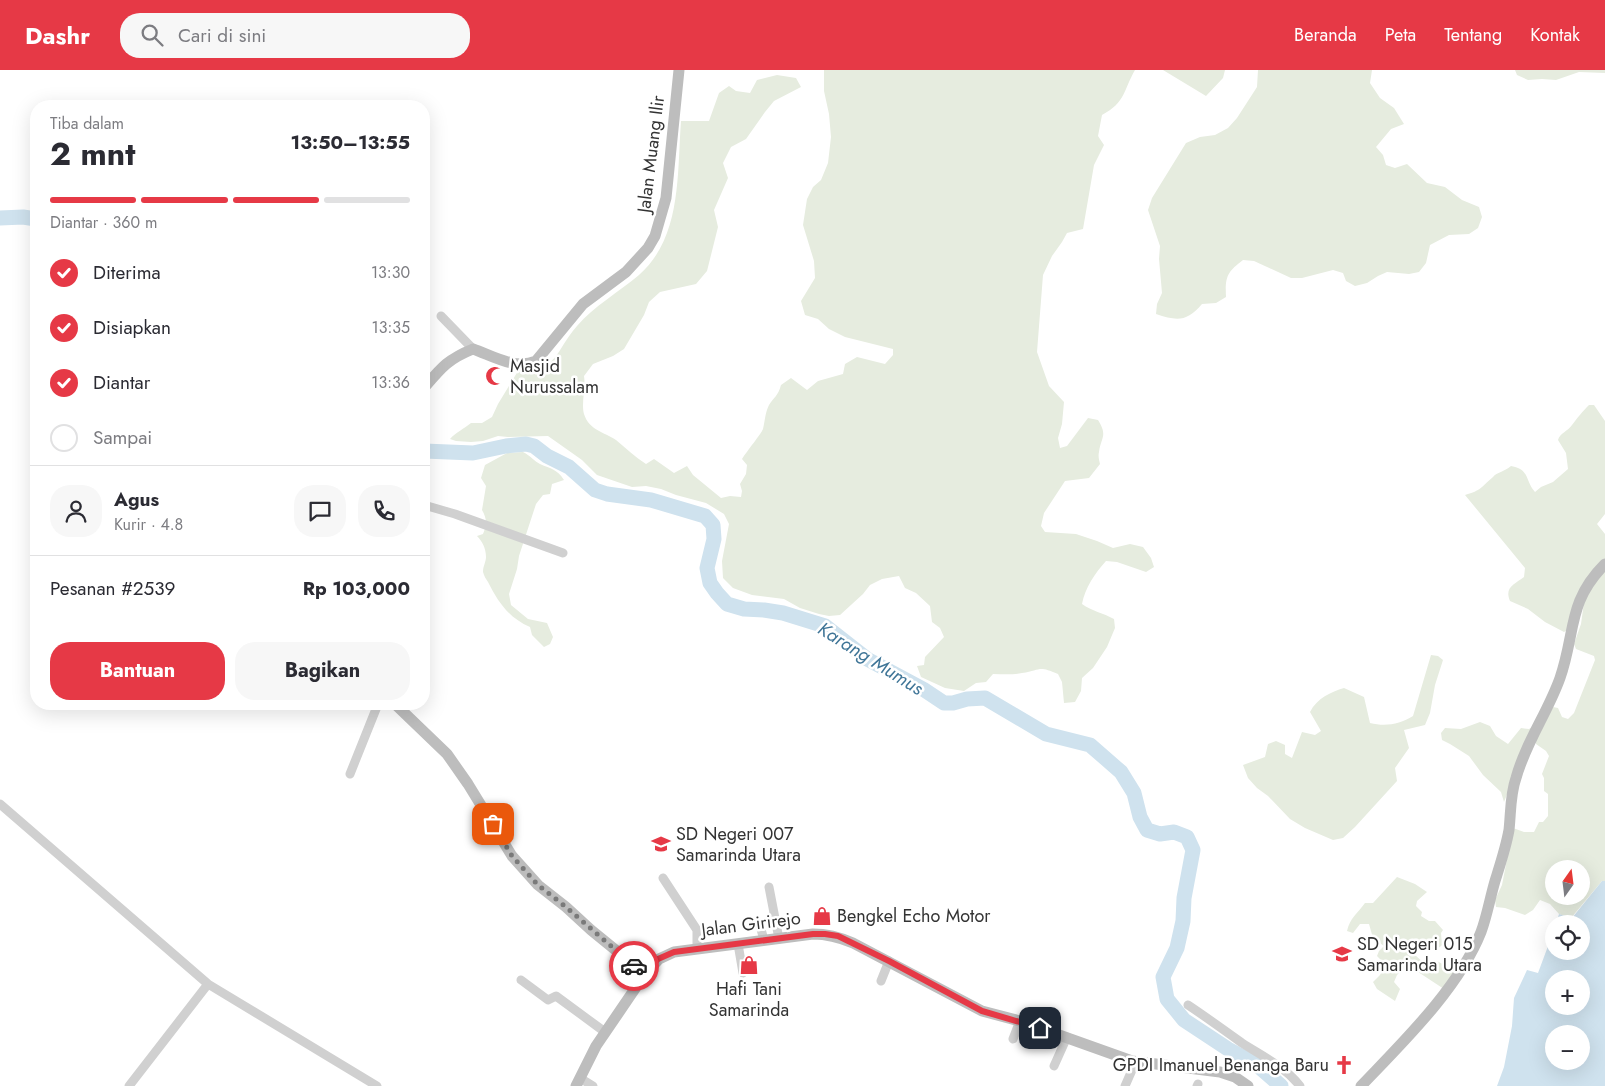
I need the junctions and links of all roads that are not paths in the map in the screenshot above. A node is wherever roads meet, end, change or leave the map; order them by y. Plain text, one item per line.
1 (680, 70) edge
2 (441, 316) dead end
3 (473, 349) junction
4 (430, 381) edge
5 (430, 507) edge
6 (563, 553) dead end
7 (1605, 564) edge
8 (376, 710) edge
9 (401, 710) edge
10 (350, 774) dead end
11 (0, 804) edge
12 (663, 878) dead end
13 (769, 887) dead end
14 (759, 922) dead end
15 (779, 939) junction
16 (764, 940) junction
17 (738, 944) junction
18 (697, 949) junction
19 (889, 961) junction
20 (743, 973) dead end
21 (644, 974) junction
22 (521, 980) dead end
23 (881, 981) dead end
24 (208, 984) junction
25 (1188, 1004) dead end
26 (1020, 1021) junction
27 (605, 1032) junction
28 (1067, 1037) junction
29 (1013, 1039) dead end
30 (1136, 1061) junction
31 (1054, 1066) dead end
32 (578, 1082) edge
33 (129, 1086) edge
34 (377, 1086) edge
35 (593, 1086) edge
36 (1125, 1086) edge
37 (1248, 1086) edge
38 (1300, 1086) edge
39 (1361, 1086) edge

1 - 3 main road, Jalan Muang Ilir
2 - 3 street
3 - 4 main road
5 - 6 street
7 - 39 main road
8 - 10 street
9 - 21 main road
11 - 24 street
12 - 18 street
13 - 15 street
14 - 16 street
15 - 16 main road, Jalan Girirejo
15 - 19 main road, Jalan Girirejo
16 - 17 main road, Jalan Girirejo
17 - 18 main road, Jalan Girirejo
17 - 20 street
18 - 21 main road, Jalan Girirejo
19 - 23 street
19 - 26 main road, Jalan Girirejo
21 - 27 main road, Jalan Girirejo
22 - 27 street
24 - 33 street
24 - 34 street
25 - 38 street
26 - 28 main road, Jalan Girirejo
26 - 29 street
27 - 32 main road, Jalan Girirejo
28 - 30 main road, Jalan Girirejo
28 - 31 street
30 - 36 street
30 - 37 main road, Jalan Girirejo
32 - 35 street

